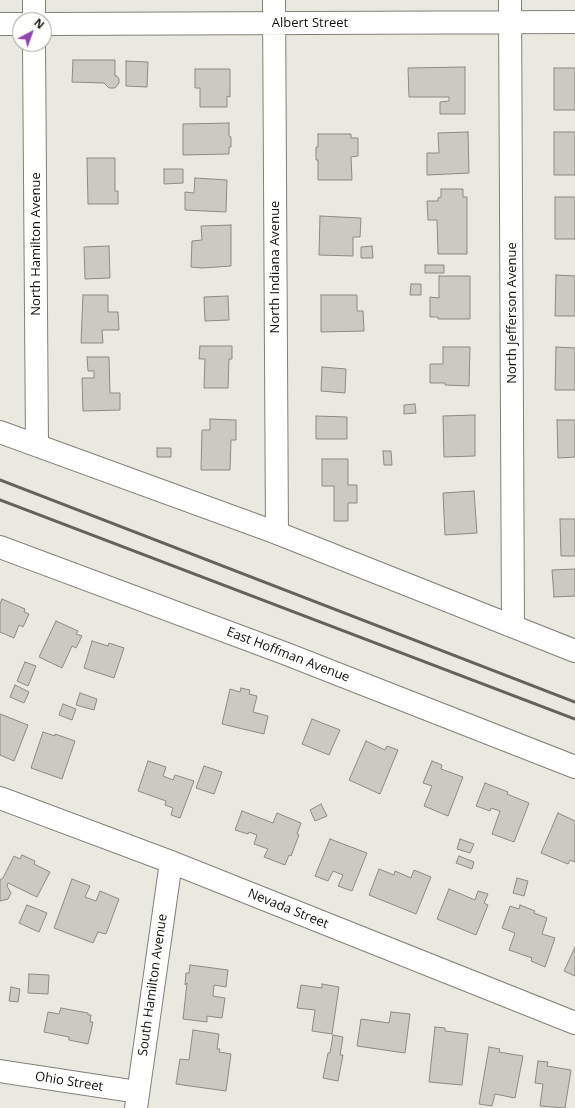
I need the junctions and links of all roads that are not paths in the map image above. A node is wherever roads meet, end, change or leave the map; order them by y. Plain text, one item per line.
1 (34, 0) edge
2 (274, 0) edge
3 (510, 0) edge
4 (34, 12) edge
5 (510, 22) junction
6 (575, 22) edge
7 (274, 23) junction
8 (0, 24) edge
9 (12, 24) edge
10 (52, 24) edge
11 (34, 52) edge
12 (0, 432) edge
13 (37, 445) junction
14 (276, 533) junction
15 (0, 547) edge
16 (514, 626) junction
17 (575, 651) edge
18 (575, 767) edge
19 (0, 798) edge
20 (171, 862) junction
21 (575, 1022) edge
22 (0, 1071) edge
23 (137, 1100) edge

1 - 4 street
2 - 7 street, North Indiana Avenue
3 - 5 street, North Jefferson Avenue
5 - 6 street, Albert Street
5 - 7 street, Albert Street
5 - 16 street, North Jefferson Avenue
7 - 10 street, Albert Street
7 - 14 street, North Indiana Avenue
8 - 9 street
11 - 13 street, North Hamilton Avenue
12 - 13 street
13 - 14 street
14 - 16 street
15 - 18 street, East Hoffman Avenue
16 - 17 street
19 - 20 street, Nevada Street
20 - 21 street, Nevada Street
20 - 23 street, South Hamilton Avenue
22 - 23 street, Ohio Street

